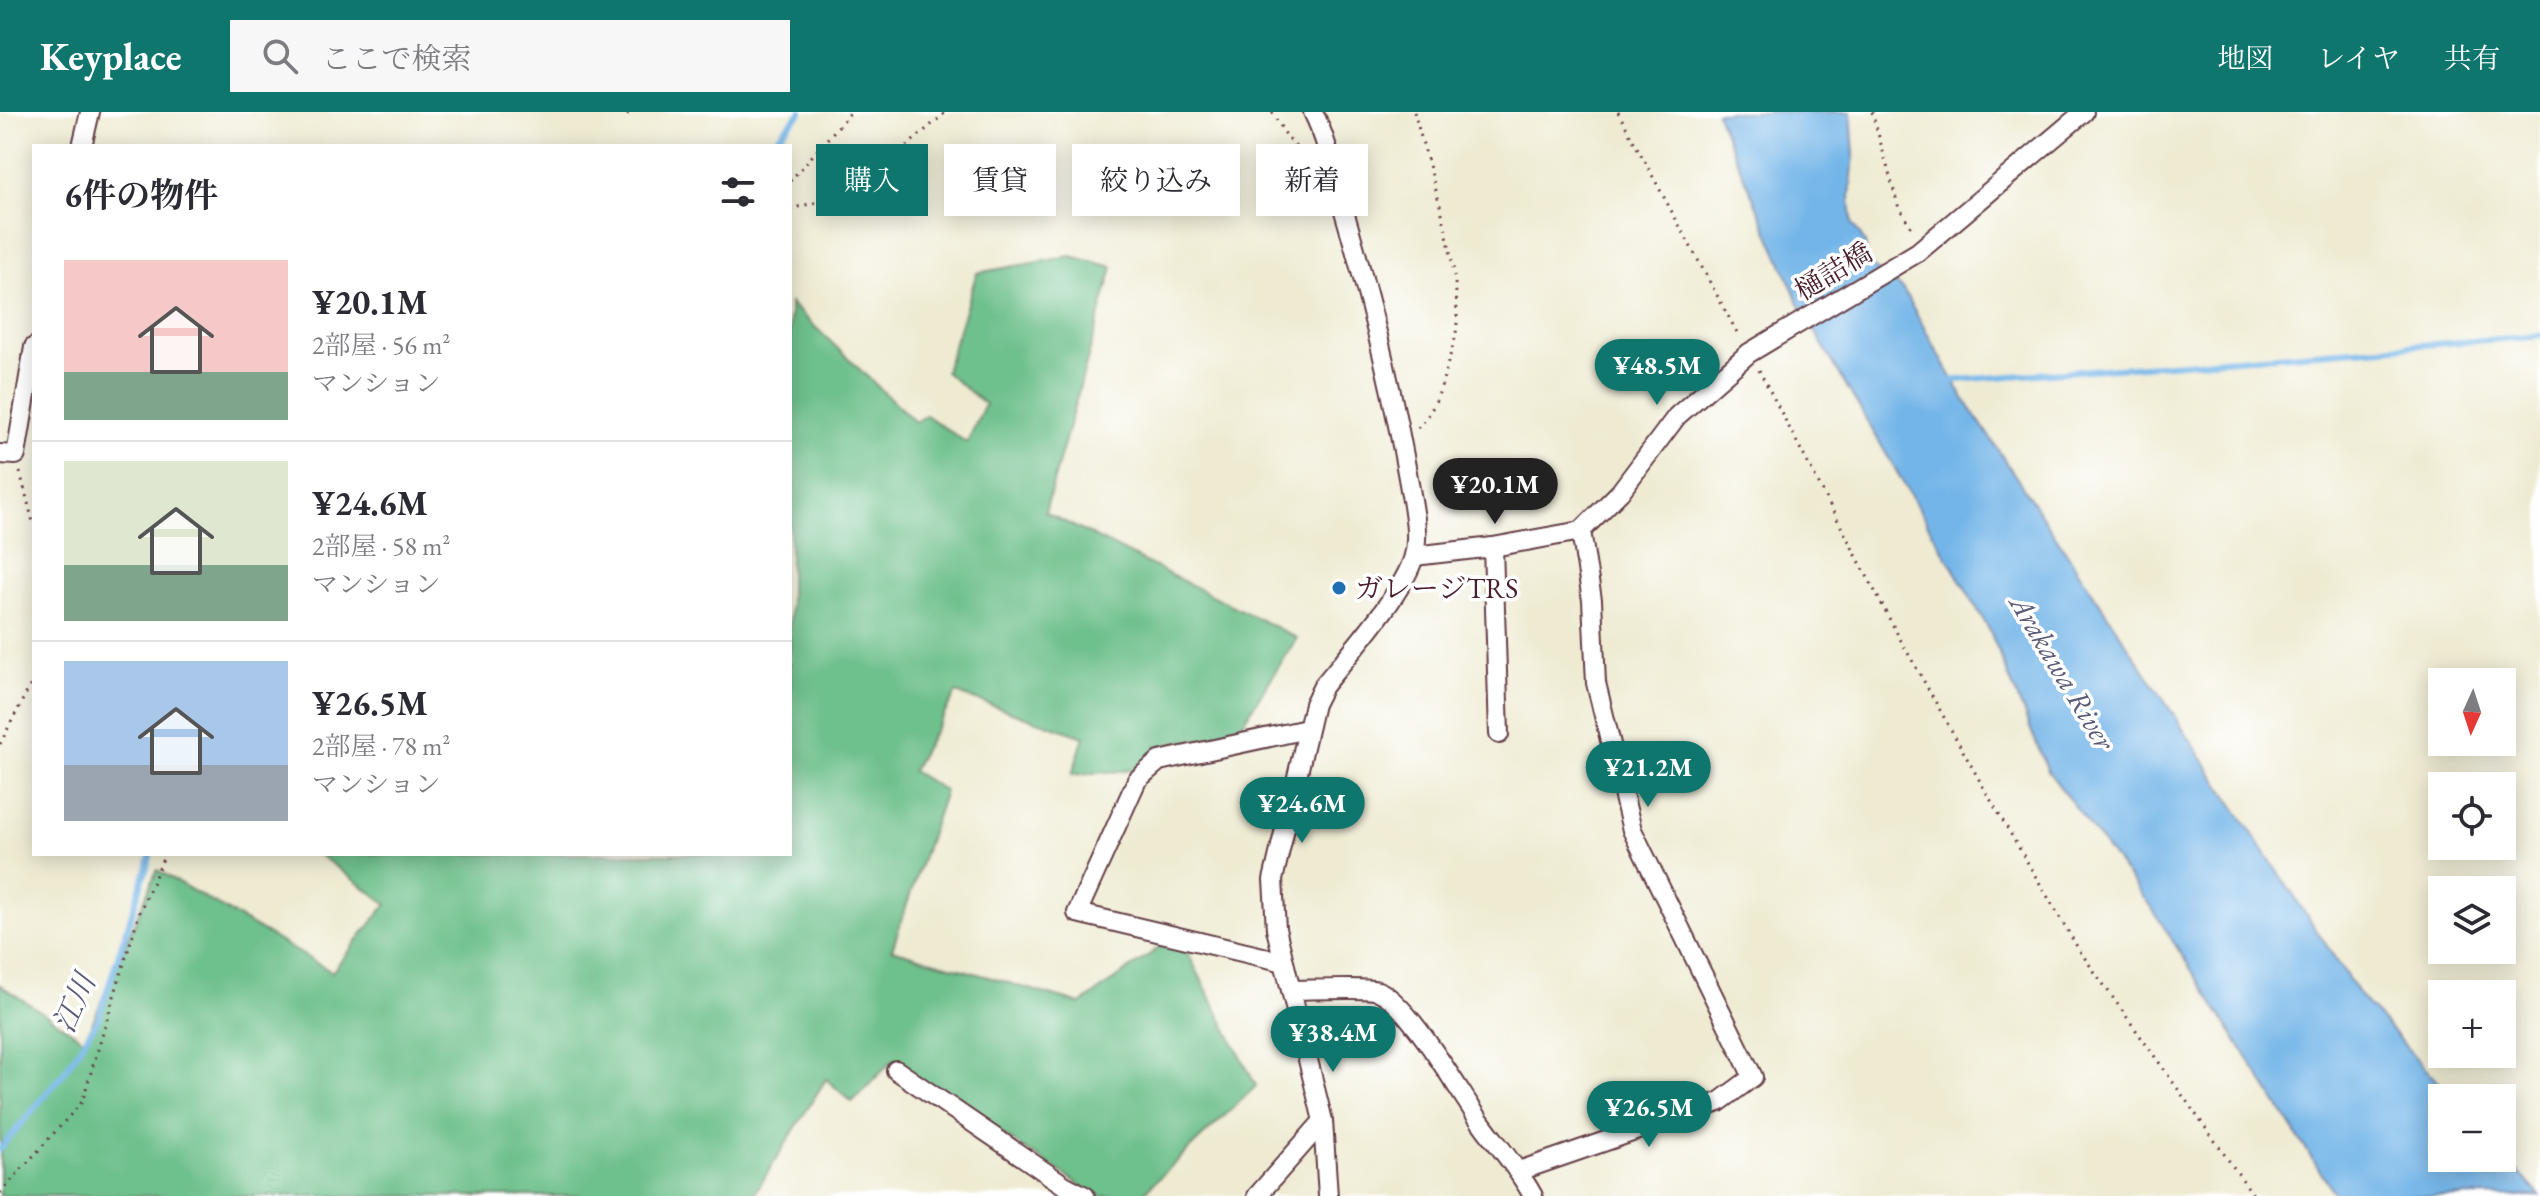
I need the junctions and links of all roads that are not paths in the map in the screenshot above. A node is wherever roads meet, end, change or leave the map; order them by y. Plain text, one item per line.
1 (90, 112) edge
2 (1313, 112) edge
3 (2084, 112) edge
4 (82, 144) edge
5 (32, 355) edge
6 (8, 455) edge
7 (1581, 531) junction
8 (1493, 547) junction
9 (1414, 556) junction
10 (1307, 729) junction
11 (1499, 734) dead end
12 (1284, 962) junction
13 (1292, 990) junction
14 (896, 1070) dead end
15 (1323, 1121) junction
16 (1519, 1171) junction
17 (1085, 1196) edge
18 (1257, 1196) edge
19 (1328, 1196) edge
20 (1533, 1196) edge

1 - 4 street
2 - 9 street
3 - 7 street, 樋詰橋
5 - 6 street
7 - 8 street
7 - 16 street
8 - 9 street
8 - 11 street
9 - 10 street
10 - 12 street
10 - 12 street
12 - 13 street
13 - 15 street
13 - 16 street
14 - 17 street
15 - 18 street
15 - 19 street
16 - 20 street

